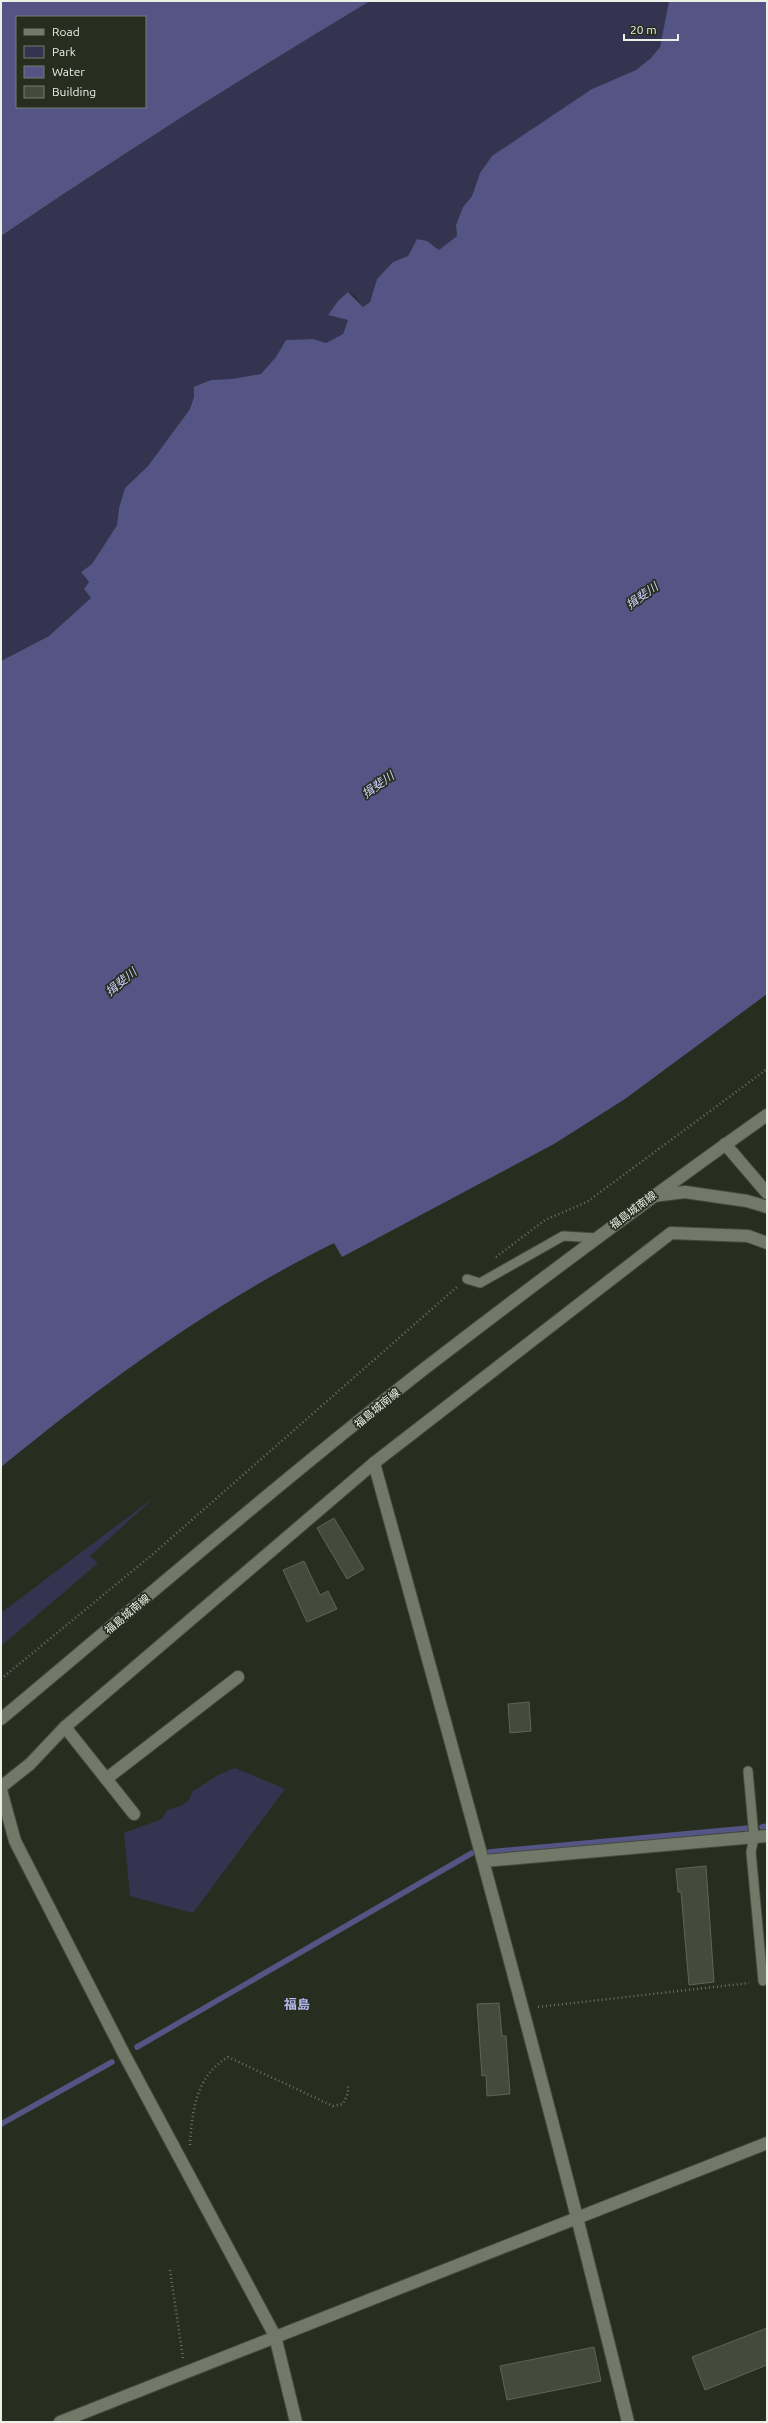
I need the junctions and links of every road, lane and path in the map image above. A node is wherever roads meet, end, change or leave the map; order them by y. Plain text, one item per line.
1 (767, 1069) edge
2 (767, 1115) edge
3 (725, 1144) junction
4 (767, 1193) edge
5 (652, 1196) junction
6 (767, 1207) edge
7 (597, 1238) junction
8 (767, 1243) edge
9 (491, 1260) dead end
10 (467, 1278) joint
11 (374, 1463) junction
12 (238, 1677) dead end
13 (1, 1679) edge
14 (1, 1719) edge
15 (65, 1727) junction
16 (748, 1771) dead end
17 (106, 1780) junction
18 (1, 1789) edge
19 (134, 1814) dead end
20 (767, 1836) edge
21 (754, 1837) junction
22 (484, 1861) junction
23 (763, 1981) joint
24 (522, 2009) junction
25 (348, 2085) dead end
26 (767, 2143) edge
27 (181, 2158) junction
28 (579, 2219) junction
29 (170, 2270) dead end
30 (275, 2336) junction
31 (185, 2372) junction
32 (60, 2422) edge
33 (296, 2422) edge
34 (628, 2422) edge

1 - 9 path
2 - 3 street, 福島城南線
3 - 4 street
3 - 5 street, 福島城南線
5 - 6 street
5 - 7 street, 福島城南線
7 - 10 lane
7 - 14 street, 福島城南線
8 - 11 street
10 - 13 path
11 - 15 street
11 - 22 street
12 - 17 street
15 - 17 street
15 - 18 street
16 - 21 lane
17 - 19 street
18 - 27 street
20 - 21 street
21 - 22 street
21 - 23 lane
22 - 24 street
23 - 24 path
24 - 28 street
25 - 27 path
26 - 28 street
27 - 30 street
28 - 30 street
28 - 34 street
29 - 31 path
30 - 31 street
30 - 33 street
31 - 32 street

